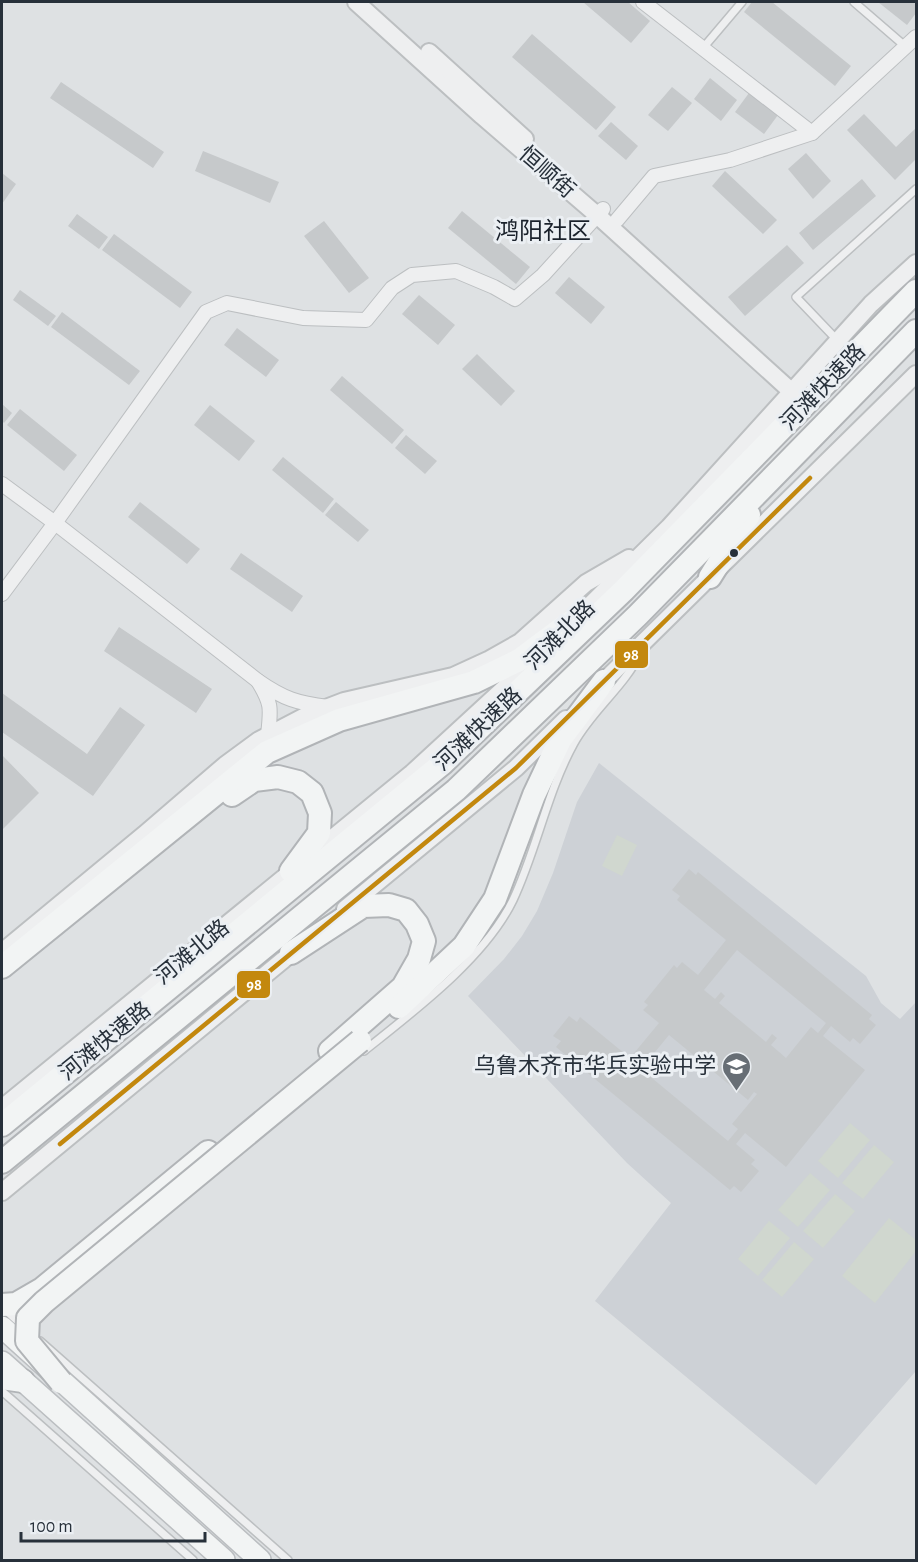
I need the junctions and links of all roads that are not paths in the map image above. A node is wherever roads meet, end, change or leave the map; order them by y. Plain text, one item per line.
1 (356, 2) edge
2 (372, 2) edge
3 (644, 2) edge
4 (742, 2) edge
5 (854, 2) edge
6 (911, 42) edge
7 (703, 48) junction
8 (812, 133) junction
9 (916, 189) edge
10 (600, 212) junction
11 (617, 220) junction
12 (916, 263) edge
13 (916, 291) edge
14 (916, 331) edge
15 (838, 341) junction
16 (916, 374) edge
17 (795, 388) junction
18 (780, 431) junction
19 (774, 476) junction
20 (2, 484) edge
21 (55, 523) junction
22 (669, 526) junction
23 (648, 547) junction
24 (710, 577) junction
25 (2, 594) edge
26 (578, 616) junction
27 (648, 638) junction
28 (258, 681) junction
29 (604, 681) junction
30 (328, 707) junction
31 (268, 735) junction
32 (192, 820) junction
33 (291, 872) junction
34 (2, 952) edge
35 (291, 953) junction
36 (2, 967) edge
37 (2, 981) edge
38 (358, 1043) junction
39 (2, 1108) edge
40 (2, 1125) edge
41 (2, 1162) edge
42 (2, 1192) edge
43 (144, 1230) dead end
44 (2, 1306) edge
45 (2, 1327) edge
46 (34, 1335) junction
47 (2, 1362) edge
48 (12, 1380) edge
49 (61, 1382) junction
50 (2, 1391) edge
51 (194, 1560) edge
52 (224, 1560) edge
53 (260, 1560) edge
54 (288, 1560) edge

1 - 10 street, 恒顺街
2 - 10 street, 恒顺街
3 - 7 street
4 - 7 lane
5 - 6 lane
6 - 8 street
7 - 8 street
8 - 11 street
9 - 15 lane
10 - 11 street, 恒顺街
10 - 17 street, 恒顺街
10 - 21 street
11 - 17 street, 恒顺街
12 - 15 street, 河滩北路
13 - 18 highway, 河滩快速路
14 - 19 highway, 河滩快速路
15 - 17 street, 河滩北路
16 - 24 street
17 - 22 street, 河滩北路
18 - 22 highway
18 - 40 highway, 河滩快速路
19 - 24 highway
19 - 41 highway, 河滩快速路
20 - 21 street
21 - 25 street
21 - 28 street
22 - 23 street, 河滩北路
23 - 26 street, 河滩北路
23 - 30 street
24 - 27 street
26 - 32 highway
26 - 33 street, 河滩北路
27 - 29 street
27 - 38 lane
28 - 30 street
28 - 31 street
29 - 35 street
29 - 38 highway
30 - 31 street
31 - 34 street
32 - 33 highway
32 - 36 highway
32 - 37 highway
33 - 39 street, 河滩北路
35 - 38 highway
35 - 42 street
38 - 44 highway
38 - 49 highway, bridge
43 - 46 lane
44 - 46 lane
45 - 49 main road, bridge
46 - 54 lane
47 - 48 main road
48 - 52 main road
49 - 53 main road
50 - 51 lane

